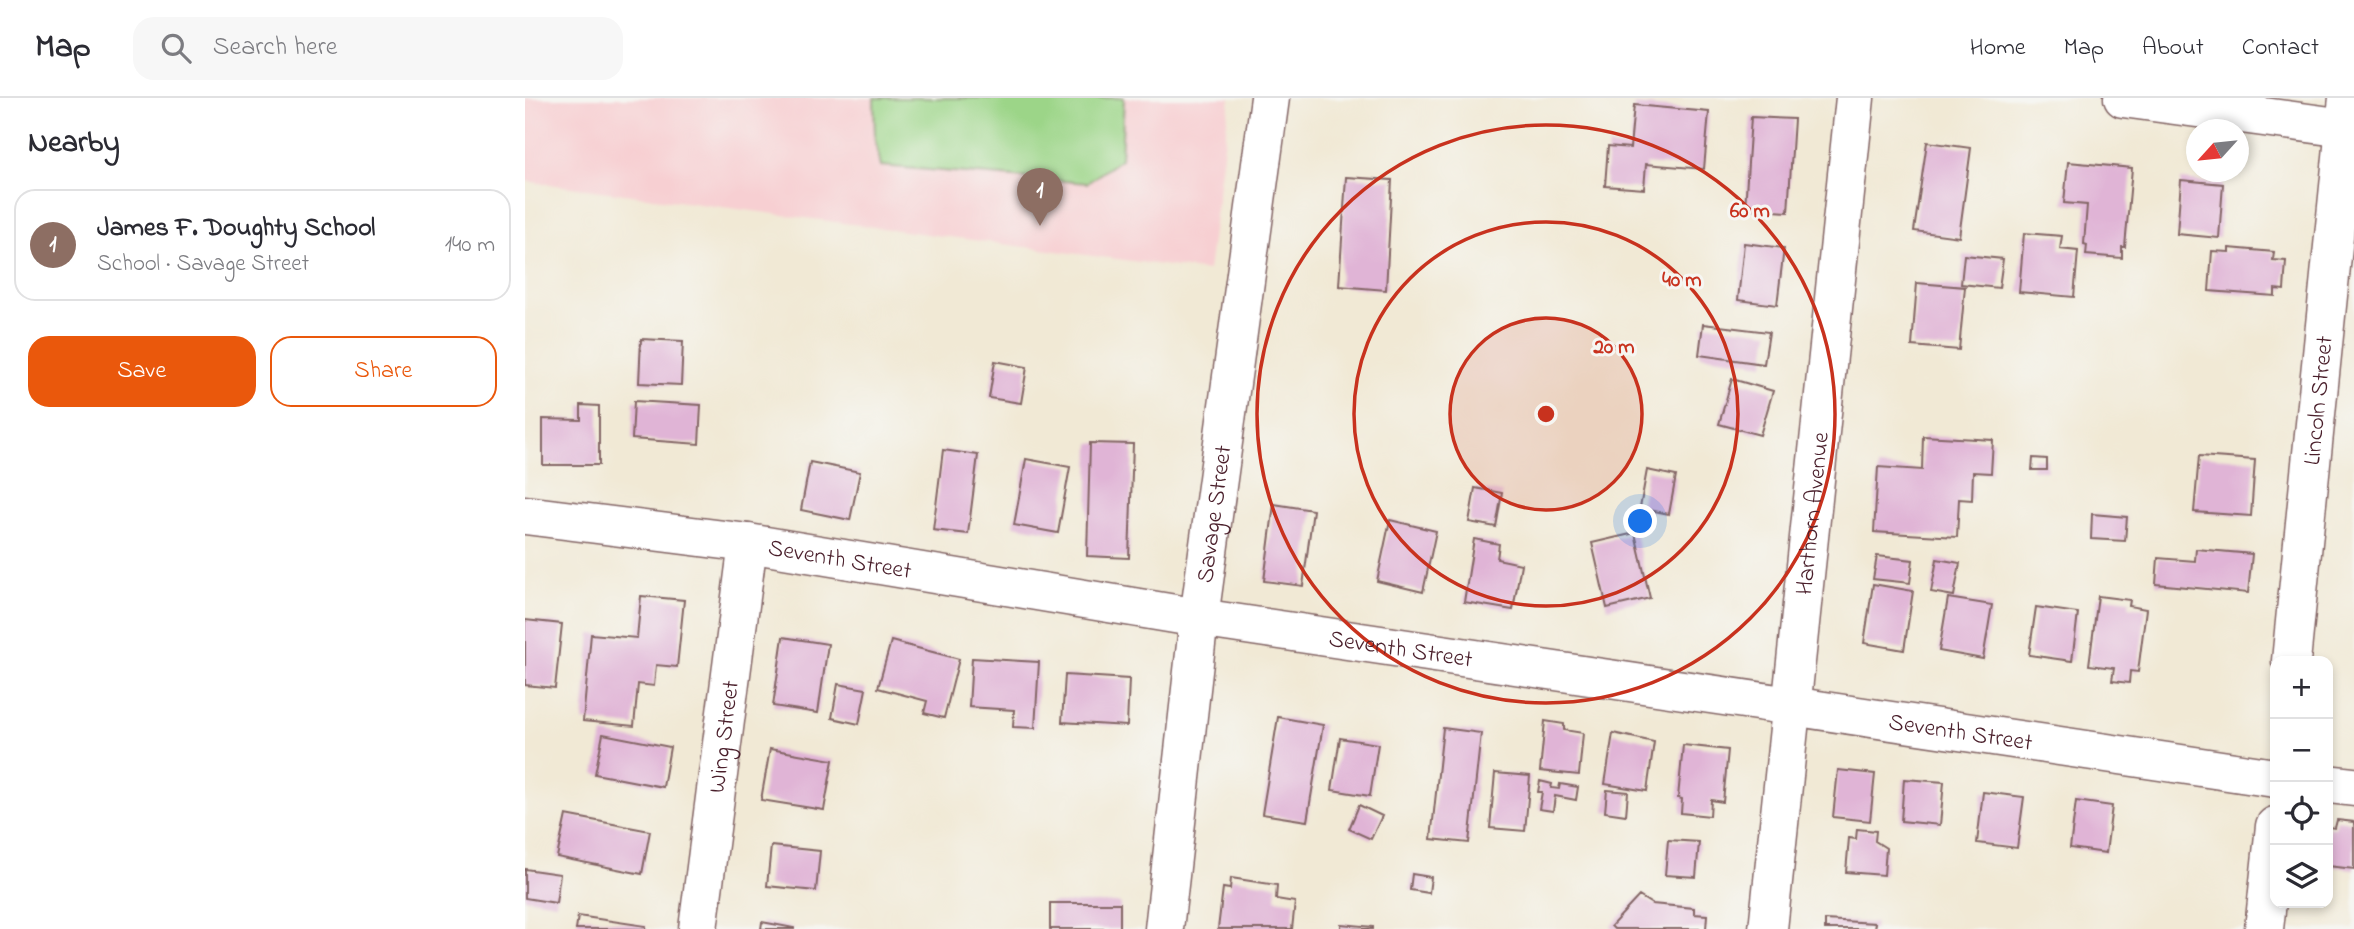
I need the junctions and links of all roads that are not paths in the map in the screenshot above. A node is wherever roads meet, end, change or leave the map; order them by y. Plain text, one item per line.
1 (1270, 98) edge
2 (1855, 98) edge
3 (2123, 98) edge
4 (2346, 113) edge
5 (525, 515) edge
6 (748, 543) junction
7 (1199, 618) junction
8 (2292, 656) edge
9 (1791, 706) junction
10 (2270, 777) edge
11 (2333, 785) edge
12 (2354, 787) edge
13 (2273, 845) edge
14 (698, 929) edge
15 (1164, 929) edge
16 (1768, 929) edge
17 (2264, 929) edge

1 - 7 street, Savage Street
2 - 9 street, Harthorn Avenue
3 - 4 street
4 - 8 street, Lincoln Street
5 - 6 street, Seventh Street
6 - 7 street, Seventh Street
6 - 14 street, Wing Street
7 - 9 street, Seventh Street
7 - 15 street, Savage Street
9 - 10 street, Seventh Street
9 - 16 street, Harthorn Avenue
11 - 12 street
13 - 17 street

